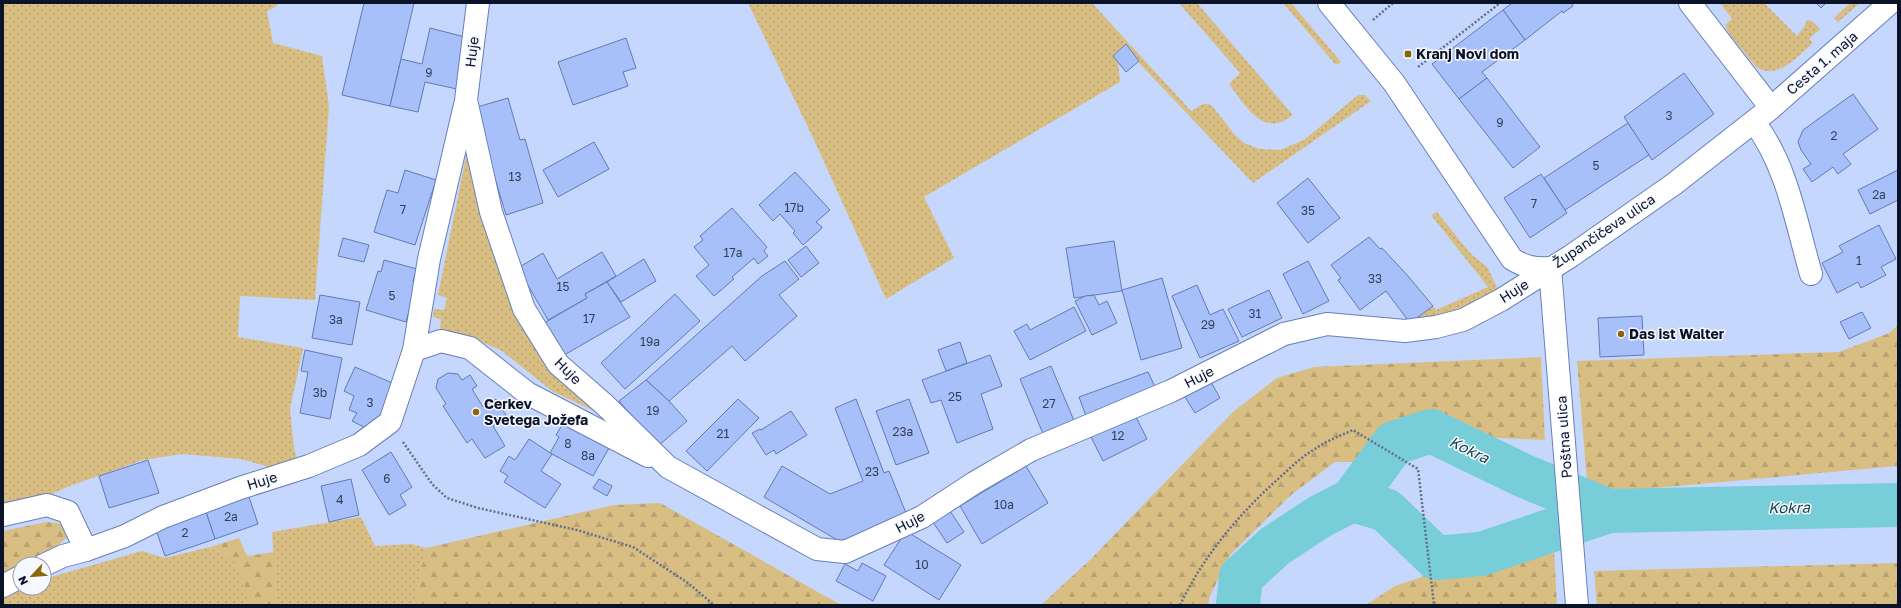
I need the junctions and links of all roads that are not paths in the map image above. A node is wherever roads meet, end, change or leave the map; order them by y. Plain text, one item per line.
1 (478, 3) edge
2 (1329, 3) edge
3 (1690, 3) edge
4 (1890, 3) edge
5 (466, 100) junction
6 (1771, 108) junction
7 (1754, 122) junction
8 (1550, 268) junction
9 (1811, 274) dead end
10 (414, 350) junction
11 (668, 467) junction
12 (3, 515) edge
13 (86, 550) junction
14 (52, 561) edge
15 (12, 581) edge
16 (3, 586) edge
17 (1577, 605) edge

1 - 5 street, Huje
2 - 8 street, Župančičeva ulica
3 - 6 street
4 - 6 street, Cesta 1. maja
5 - 10 street, Huje
5 - 11 street, Huje
6 - 7 street, Cesta 1. maja
7 - 8 street, Župančičeva ulica
7 - 9 street
8 - 11 street, Huje
8 - 17 street, Poštna ulica
10 - 11 street
10 - 13 street, Huje
12 - 13 street
13 - 14 street, Huje
15 - 16 street

